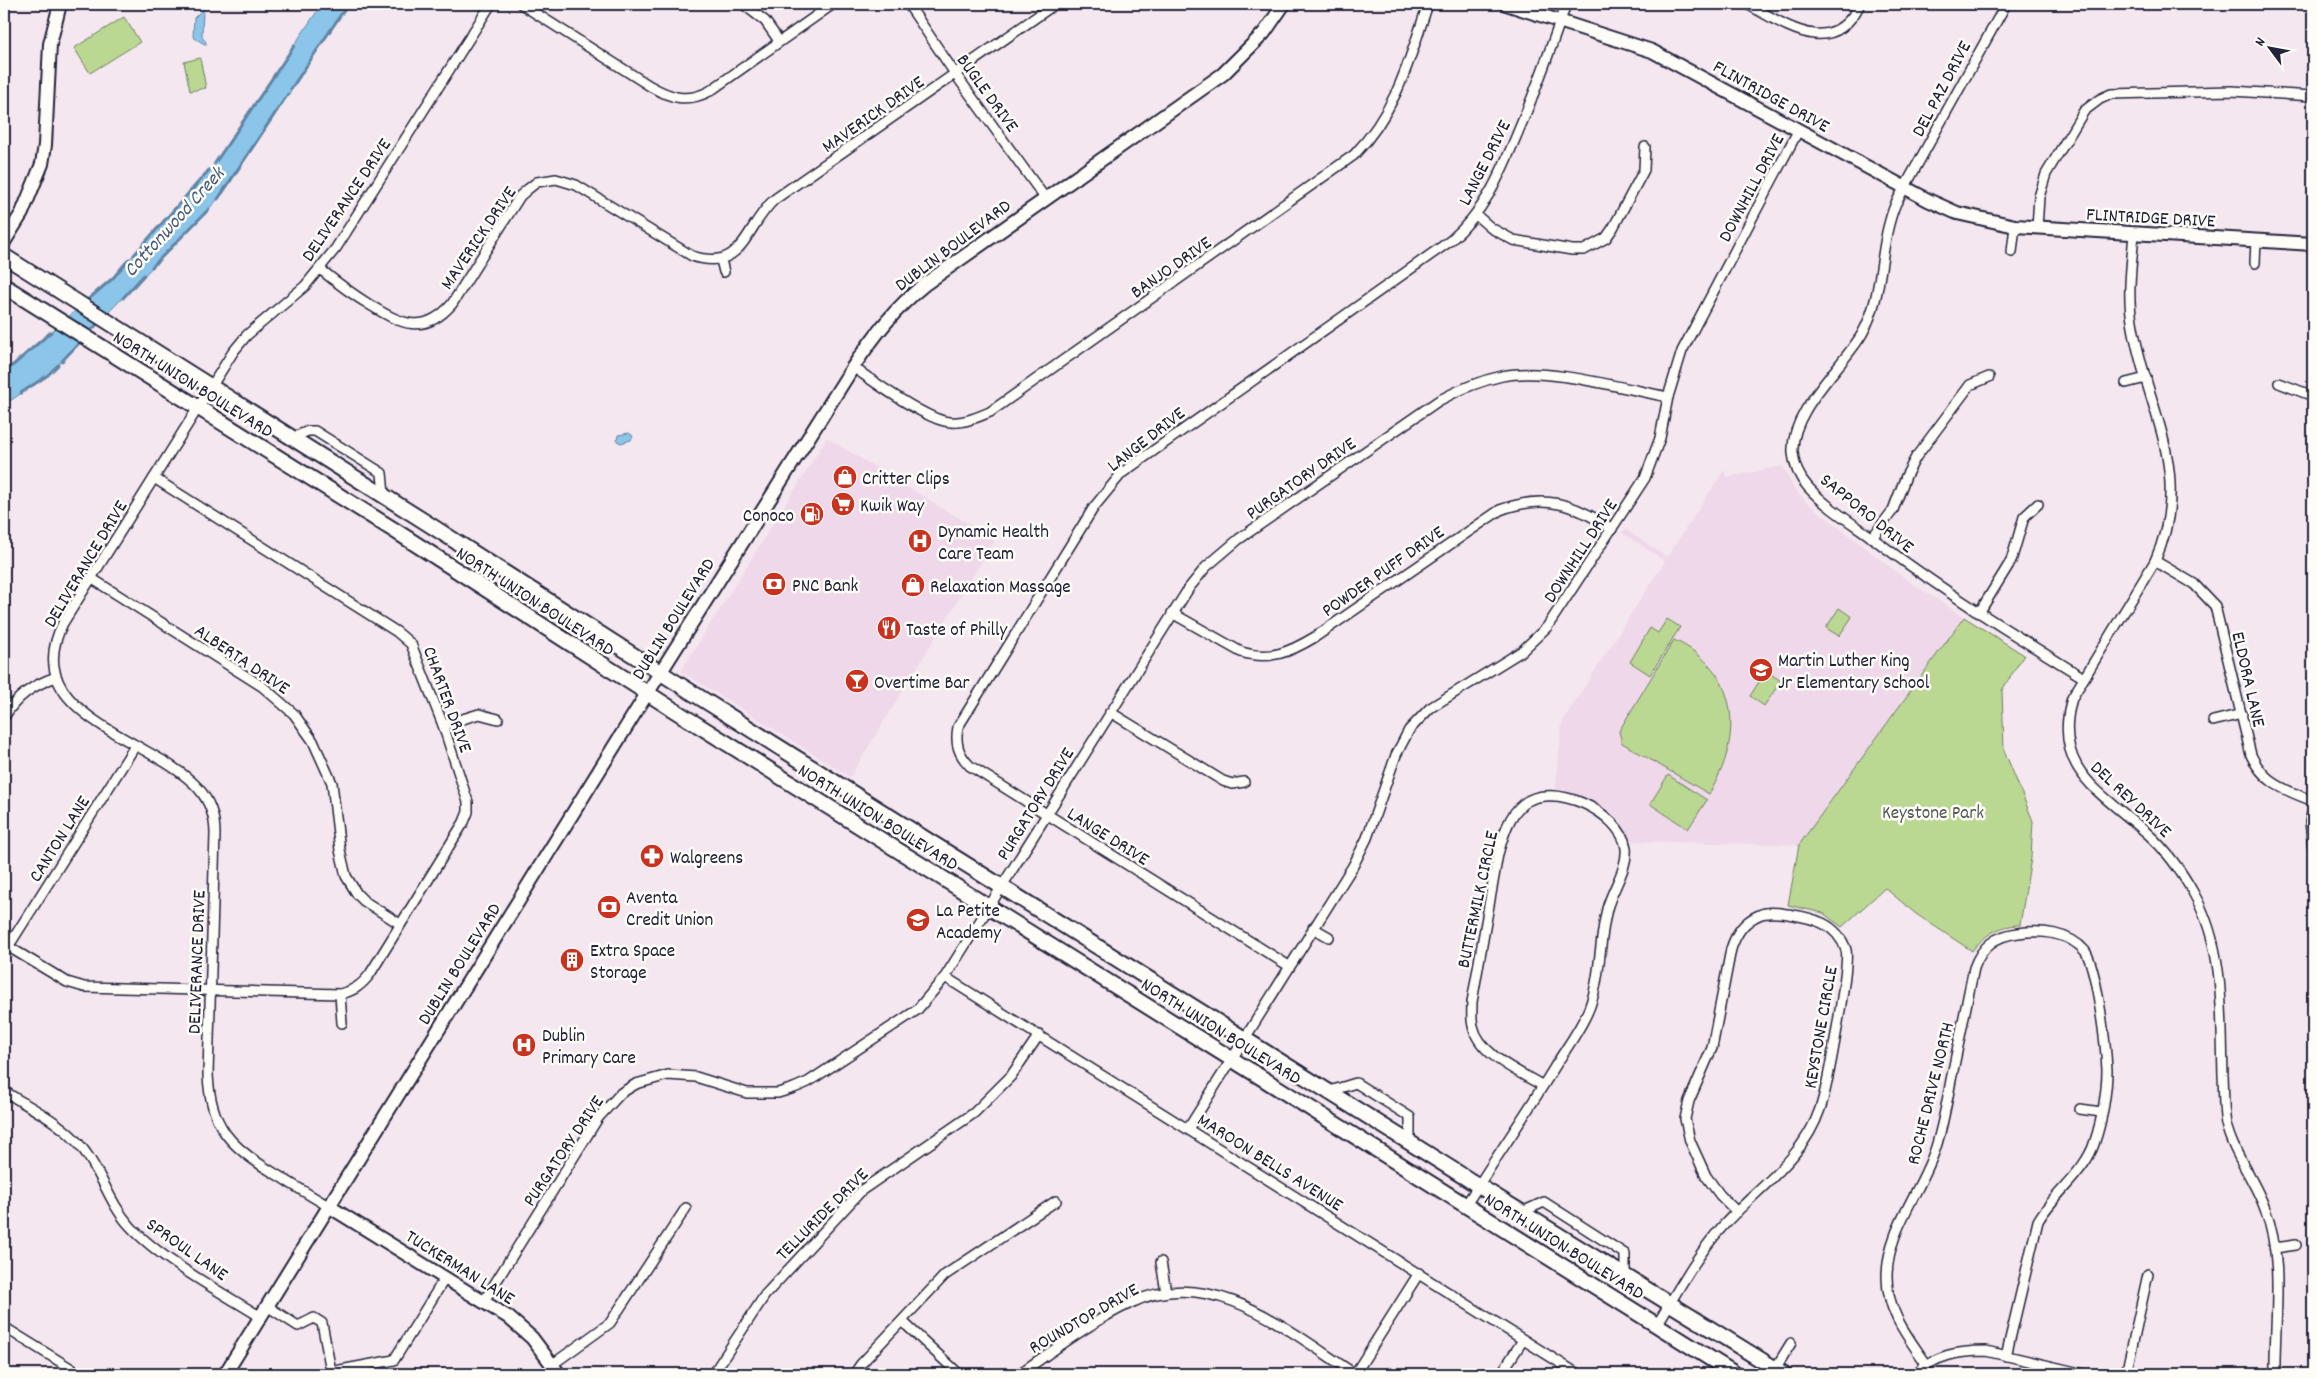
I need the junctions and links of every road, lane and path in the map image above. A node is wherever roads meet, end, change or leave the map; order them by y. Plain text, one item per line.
1 (60, 4) edge
2 (491, 4) edge
3 (521, 4) edge
4 (742, 4) edge
5 (832, 4) edge
6 (908, 4) edge
7 (1055, 4) edge
8 (1284, 4) edge
9 (1428, 4) edge
10 (1506, 4) edge
11 (1566, 4) edge
12 (1747, 4) edge
13 (1860, 4) edge
14 (2006, 4) edge
15 (1560, 21) junction
16 (779, 41) junction
17 (956, 75) junction
18 (2313, 96) edge
19 (1798, 131) junction
20 (1646, 147) dead end
21 (1905, 188) junction
22 (1045, 198) junction
23 (1476, 215) junction
24 (2015, 226) junction
25 (2037, 228) junction
26 (2134, 233) junction
27 (2256, 241) junction
28 (4, 242) edge
29 (2313, 244) edge
30 (2012, 252) dead end
31 (4, 256) edge
32 (721, 260) junction
33 (2255, 263) dead end
34 (320, 269) junction
35 (724, 272) dead end
36 (4, 286) edge
37 (853, 367) junction
38 (1989, 377) dead end
39 (2146, 378) junction
40 (2126, 383) dead end
41 (2279, 383) dead end
42 (211, 388) junction
43 (2313, 396) edge
44 (1668, 397) junction
45 (199, 408) junction
46 (154, 478) junction
47 (2038, 504) dead end
48 (1612, 528) junction
49 (1872, 538) junction
50 (2155, 561) junction
51 (91, 578) junction
52 (1172, 613) junction
53 (1979, 613) junction
54 (660, 673) junction
55 (56, 677) junction
56 (2084, 678) junction
57 (647, 693) junction
58 (1110, 712) junction
59 (2242, 714) junction
60 (4, 717) edge
61 (498, 719) dead end
62 (2213, 721) dead end
63 (443, 725) junction
64 (135, 746) junction
65 (1244, 782) dead end
66 (2313, 801) edge
67 (2313, 808) edge
68 (1045, 814) junction
69 (2313, 847) edge
70 (1001, 886) junction
71 (988, 906) junction
72 (400, 924) junction
73 (1313, 928) junction
74 (1329, 937) dead end
75 (6, 945) edge
76 (1289, 966) junction
77 (945, 977) junction
78 (211, 990) junction
79 (340, 994) junction
80 (342, 1023) dead end
81 (1039, 1035) junction
82 (1245, 1037) junction
83 (1233, 1058) junction
84 (1543, 1086) junction
85 (4, 1091) edge
86 (1330, 1091) junction
87 (2080, 1109) dead end
88 (2101, 1112) junction
89 (1188, 1129) junction
90 (1410, 1142) junction
91 (1479, 1186) junction
92 (1056, 1201) dead end
93 (1466, 1206) junction
94 (330, 1207) junction
95 (686, 1208) dead end
96 (1522, 1212) junction
97 (1737, 1212) junction
98 (2296, 1245) dead end
99 (2275, 1248) junction
100 (1161, 1262) dead end
101 (1419, 1273) junction
102 (2148, 1274) dead end
103 (1625, 1275) junction
104 (446, 1278) junction
105 (1166, 1292) junction
106 (484, 1301) junction
107 (1670, 1303) junction
108 (264, 1312) junction
109 (902, 1320) junction
110 (1657, 1325) junction
111 (4, 1327) edge
112 (1523, 1340) junction
113 (1791, 1343) dead end
114 (2006, 1356) junction
115 (1927, 1364) junction
116 (556, 1369) edge
117 (1780, 1371) edge
118 (80, 1374) edge
119 (225, 1374) edge
120 (714, 1374) edge
121 (854, 1374) edge
122 (959, 1374) edge
123 (1019, 1374) edge
124 (1355, 1374) edge
125 (1501, 1374) edge
126 (1578, 1374) edge
127 (1735, 1374) edge
128 (1915, 1374) edge
129 (2084, 1374) edge
130 (2126, 1374) edge
131 (2275, 1374) edge

1 - 28 main road
2 - 34 street, DELIVERANCE DRIVE
3 - 16 street
4 - 16 street
5 - 16 street
6 - 17 street, BUGLE DRIVE
7 - 17 street, MAVERICK DRIVE
8 - 22 main road, DUBLIN BOULEVARD
9 - 37 street, BANJO DRIVE
10 - 15 main road, FLINTRIDGE DRIVE
11 - 15 street, LANGE DRIVE
12 - 13 street
14 - 21 street, DEL PAZ DRIVE
15 - 19 main road, FLINTRIDGE DRIVE
15 - 23 street, LANGE DRIVE
17 - 22 street, BUGLE DRIVE
17 - 32 street, MAVERICK DRIVE
18 - 25 street
19 - 21 main road, FLINTRIDGE DRIVE
19 - 44 street, DOWNHILL DRIVE
20 - 23 street
21 - 24 main road, FLINTRIDGE DRIVE
21 - 49 street, SAPPORO DRIVE
22 - 37 main road, DUBLIN BOULEVARD
23 - 68 street, LANGE DRIVE
24 - 25 main road, FLINTRIDGE DRIVE
24 - 30 street
25 - 26 main road, FLINTRIDGE DRIVE
26 - 27 main road, FLINTRIDGE DRIVE
26 - 39 street, DEL REY DRIVE
27 - 29 main road, FLINTRIDGE DRIVE
27 - 33 street
31 - 42 main road, NORTH UNION BOULEVARD
32 - 34 street, MAVERICK DRIVE
32 - 35 street
34 - 42 street, DELIVERANCE DRIVE
36 - 45 main road, NORTH UNION BOULEVARD
37 - 54 main road, DUBLIN BOULEVARD
38 - 49 street
39 - 40 street
39 - 50 street, DEL REY DRIVE
41 - 43 street
42 - 45 street, DELIVERANCE DRIVE
42 - 54 main road, NORTH UNION BOULEVARD
44 - 48 street, DOWNHILL DRIVE
44 - 52 street, PURGATORY DRIVE
45 - 46 street, DELIVERANCE DRIVE
45 - 57 main road, NORTH UNION BOULEVARD
46 - 51 street, DELIVERANCE DRIVE
46 - 63 street, CHARTER DRIVE
47 - 53 street
48 - 52 street, POWDER PUFF DRIVE
48 - 73 street, DOWNHILL DRIVE
49 - 53 street, SAPPORO DRIVE
50 - 56 street, DEL REY DRIVE
50 - 59 street, ELDORA LANE
51 - 55 street, DELIVERANCE DRIVE
51 - 72 street, ALBERTA DRIVE
52 - 58 street, PURGATORY DRIVE
53 - 56 street, SAPPORO DRIVE
54 - 57 main road, DUBLIN BOULEVARD
54 - 70 main road, NORTH UNION BOULEVARD
55 - 60 street
55 - 64 street, DELIVERANCE DRIVE
56 - 99 street, DEL REY DRIVE
57 - 71 main road, NORTH UNION BOULEVARD
57 - 94 main road, DUBLIN BOULEVARD
58 - 65 street
58 - 68 street, PURGATORY DRIVE
59 - 62 street
59 - 66 street, ELDORA LANE
61 - 63 street
63 - 72 street, CHARTER DRIVE
64 - 75 street, CANTON LANE
64 - 78 street, DELIVERANCE DRIVE
67 - 69 street
68 - 70 street, PURGATORY DRIVE
68 - 76 street, LANGE DRIVE
70 - 71 street, PURGATORY DRIVE
70 - 82 main road, NORTH UNION BOULEVARD
71 - 77 street, PURGATORY DRIVE
71 - 83 main road, NORTH UNION BOULEVARD
72 - 79 street, CHARTER DRIVE
73 - 74 street
73 - 76 street, DOWNHILL DRIVE
75 - 78 street, CHARTER DRIVE
76 - 82 street, DOWNHILL DRIVE
77 - 81 street, MAROON BELLS AVENUE
77 - 106 street, PURGATORY DRIVE
78 - 79 street, CHARTER DRIVE
78 - 94 street, DELIVERANCE DRIVE
79 - 80 street
81 - 89 street, MAROON BELLS AVENUE
81 - 120 street, TELLURIDE DRIVE
82 - 83 street, DOWNHILL DRIVE
82 - 86 main road, NORTH UNION BOULEVARD
83 - 89 street, DOWNHILL DRIVE
83 - 93 main road, NORTH UNION BOULEVARD
84 - 84 street, BUTTERMILK CIRCLE
84 - 91 street, BUTTERMILK CIRCLE
85 - 108 street, SPROUL LANE
86 - 90 main road, NORTH UNION BOULEVARD
86 - 90 street
87 - 88 street
88 - 114 street, ROCHE DRIVE NORTH
88 - 115 street, ROCHE DRIVE NORTH
89 - 101 street, MAROON BELLS AVENUE
90 - 91 main road, NORTH UNION BOULEVARD
91 - 93 street, BUTTERMILK CIRCLE
91 - 96 main road, NORTH UNION BOULEVARD
92 - 109 street
93 - 110 main road, NORTH UNION BOULEVARD
94 - 104 main road, TUCKERMAN LANE
94 - 108 main road, DUBLIN BOULEVARD
95 - 116 street
96 - 103 main road, NORTH UNION BOULEVARD
96 - 103 street, NORTH UNION BOULEVARD
97 - 97 street, KEYSTONE CIRCLE
97 - 107 street, KEYSTONE CIRCLE
98 - 99 street
99 - 131 street, DEL REY DRIVE
100 - 105 street, ROUNDTOP DRIVE
101 - 112 street, MAROON BELLS AVENUE
101 - 124 street
102 - 130 street
103 - 107 main road, NORTH UNION BOULEVARD
104 - 106 main road, TUCKERMAN LANE
104 - 108 street, SPROUL LANE
105 - 123 street, ROUNDTOP DRIVE
105 - 124 street, ROUNDTOP DRIVE
106 - 116 main road, TUCKERMAN LANE
107 - 110 street, KEYSTONE CIRCLE
107 - 117 main road, NORTH UNION BOULEVARD
108 - 119 main road, DUBLIN BOULEVARD
109 - 121 street
109 - 122 street
110 - 127 main road, NORTH UNION BOULEVARD
111 - 118 street
112 - 125 street
112 - 126 street, MAROON BELLS AVENUE
113 - 117 street, NORTH UNION BOULEVARD
114 - 115 street
114 - 129 street
115 - 128 street

